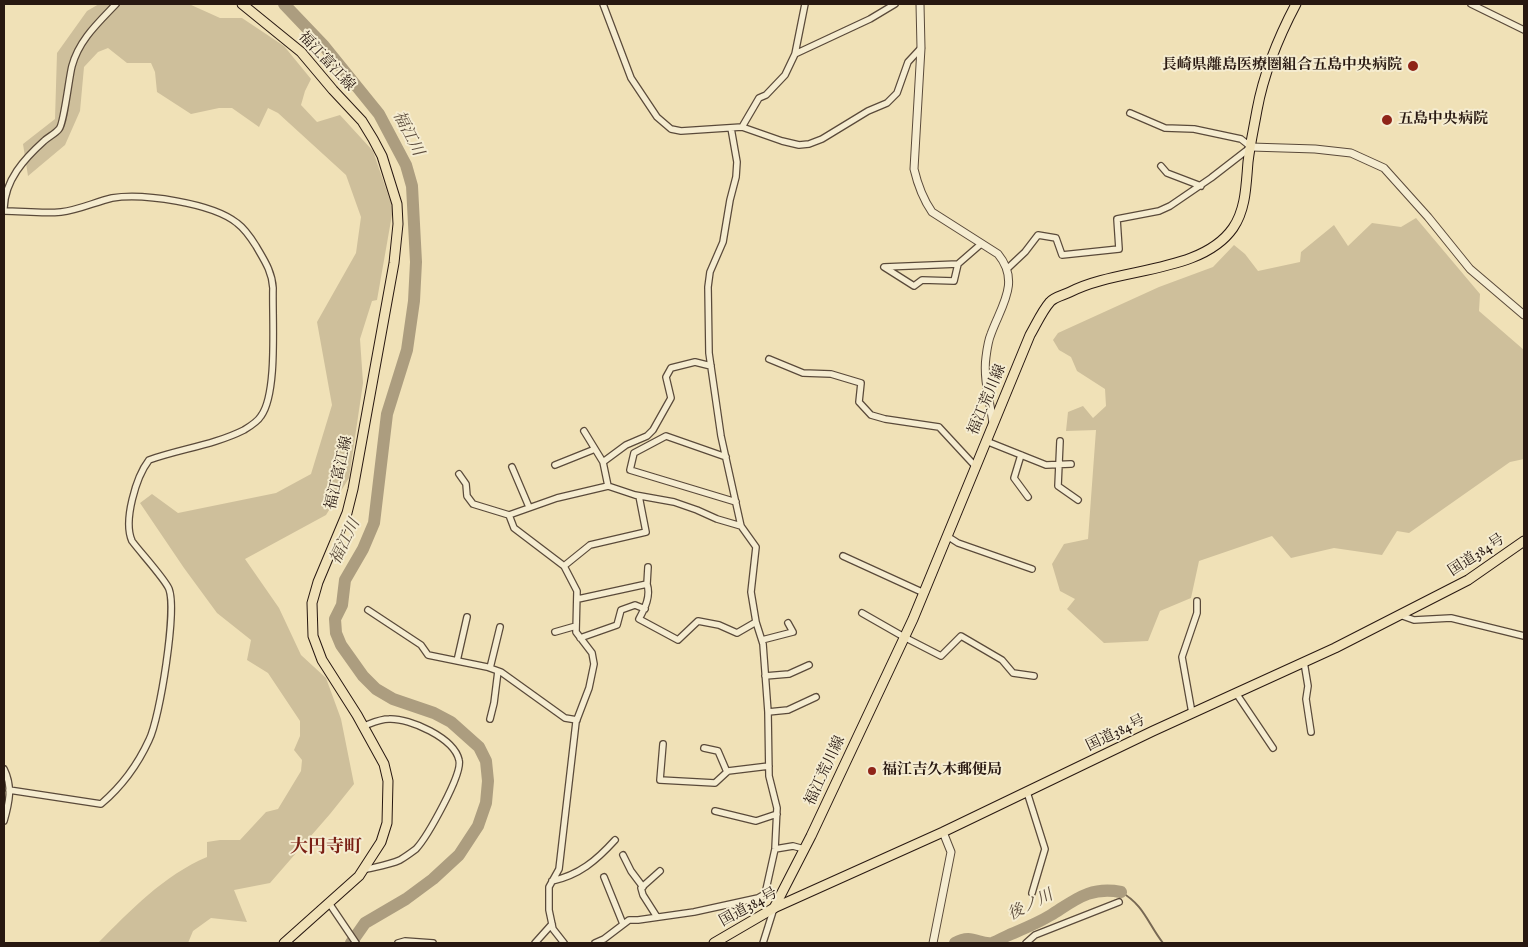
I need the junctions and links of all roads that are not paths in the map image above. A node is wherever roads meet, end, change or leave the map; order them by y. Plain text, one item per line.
1 (116, 4) edge
2 (242, 4) edge
3 (603, 4) edge
4 (805, 4) edge
5 (895, 4) edge
6 (920, 4) edge
7 (1296, 4) edge
8 (1471, 4) edge
9 (1524, 30) edge
10 (921, 48) junction
11 (795, 54) junction
12 (1130, 113) dead end
13 (742, 127) junction
14 (732, 128) junction
15 (1251, 147) junction
16 (1161, 166) dead end
17 (1201, 186) junction
18 (4, 210) edge
19 (982, 244) junction
20 (958, 264) junction
21 (1008, 268) junction
22 (1524, 315) edge
23 (769, 359) dead end
24 (711, 366) junction
25 (993, 423) junction
26 (584, 431) dead end
27 (986, 441) junction
28 (1060, 441) dead end
29 (595, 450) junction
30 (1021, 455) junction
31 (726, 457) junction
32 (603, 462) junction
33 (1058, 464) junction
34 (1071, 464) dead end
35 (556, 465) dead end
36 (512, 467) dead end
37 (976, 467) junction
38 (459, 474) dead end
39 (608, 486) junction
40 (639, 496) junction
41 (1028, 497) dead end
42 (1078, 500) dead end
43 (736, 502) junction
44 (529, 507) junction
45 (509, 515) junction
46 (741, 526) junction
47 (947, 536) junction
48 (1524, 541) edge
49 (843, 556) dead end
50 (564, 566) junction
51 (648, 567) dead end
52 (1032, 569) dead end
53 (647, 584) junction
54 (924, 593) junction
55 (578, 599) junction
56 (1197, 601) dead end
57 (644, 609) junction
58 (368, 610) dead end
59 (862, 613) dead end
60 (1400, 615) junction
61 (467, 617) dead end
62 (756, 622) junction
63 (788, 623) dead end
64 (576, 626) junction
65 (500, 627) dead end
66 (555, 632) dead end
67 (1524, 636) edge
68 (904, 637) junction
69 (580, 638) junction
70 (762, 640) junction
71 (457, 661) junction
72 (1304, 662) junction
73 (809, 665) dead end
74 (490, 668) junction
75 (498, 671) junction
76 (765, 676) junction
77 (1034, 676) dead end
78 (1236, 693) junction
79 (816, 697) dead end
80 (768, 712) junction
81 (1192, 714) junction
82 (490, 719) dead end
83 (577, 720) junction
84 (364, 726) junction
85 (1311, 732) dead end
86 (663, 744) dead end
87 (704, 748) dead end
88 (1273, 748) dead end
89 (769, 766) junction
90 (4, 769) edge
91 (727, 772) junction
92 (9, 790) junction
93 (1027, 792) junction
94 (715, 811) dead end
95 (777, 814) junction
96 (4, 821) edge
97 (943, 832) junction
98 (615, 840) dead end
99 (775, 849) junction
100 (804, 849) junction
101 (623, 855) dead end
102 (363, 870) junction
103 (660, 871) dead end
104 (604, 877) dead end
105 (552, 881) junction
106 (643, 887) junction
107 (1032, 893) dead end
108 (1119, 902) dead end
109 (329, 903) junction
110 (774, 908) junction
111 (657, 917) junction
112 (552, 924) junction
113 (623, 924) junction
114 (284, 943) edge
115 (356, 943) edge
116 (398, 943) edge
117 (433, 943) edge
118 (534, 943) edge
119 (564, 943) edge
120 (595, 943) edge
121 (714, 943) edge
122 (763, 943) edge
123 (933, 943) edge
124 (1026, 943) edge

1 - 18 street
2 - 84 main road, 福江富江線
3 - 14 street
4 - 11 street
5 - 11 street
6 - 10 street
7 - 15 main road, 福江荒川線
8 - 9 street
10 - 13 street
10 - 19 street
11 - 13 street
12 - 15 street
13 - 14 street
14 - 24 street
15 - 17 street
15 - 22 street
15 - 25 main road, 福江荒川線
16 - 17 street
17 - 21 street
18 - 92 street
19 - 20 street
19 - 21 street
20 - 20 street
21 - 25 street
23 - 37 street
24 - 31 street
24 - 32 street
25 - 27 main road, 福江荒川線
26 - 29 street
27 - 30 street
27 - 37 main road, 福江荒川線
28 - 33 street
29 - 32 street
29 - 35 street
30 - 33 street
30 - 41 street
31 - 43 street
31 - 43 street
32 - 39 street
33 - 34 street
33 - 42 street
36 - 44 street
37 - 47 main road, 福江荒川線
38 - 45 street
39 - 40 street
39 - 44 street
40 - 46 street
40 - 50 street
43 - 46 street
44 - 45 street
45 - 50 street
46 - 62 street
47 - 52 street
47 - 54 main road, 福江荒川線
48 - 60 main road, 国道384号
49 - 54 street
50 - 55 street
51 - 53 street
53 - 55 street
53 - 57 street
54 - 68 main road, 福江荒川線
55 - 64 street
56 - 81 street
57 - 62 street
57 - 69 street
58 - 71 street
59 - 68 street
60 - 67 street
60 - 72 main road, 国道384号
61 - 71 street
62 - 70 street
63 - 70 street
64 - 66 street
64 - 69 street
65 - 74 street
68 - 77 street
68 - 100 main road, 福江荒川線
69 - 83 street
70 - 76 street
71 - 74 street
72 - 78 main road, 国道384号
72 - 85 street
73 - 76 street
74 - 75 street
75 - 82 street
75 - 83 street
76 - 80 street
78 - 81 main road, 国道384号
78 - 88 street
79 - 80 street
80 - 89 street
81 - 93 main road, 国道384号
83 - 105 street
84 - 102 main road, 福江富江線
84 - 102 street
86 - 91 street
87 - 91 street
89 - 91 street
89 - 95 street
90 - 92 street
92 - 96 street
93 - 97 main road, 国道384号
93 - 107 street
94 - 95 street
95 - 99 street
97 - 110 main road, 国道384号
97 - 123 street
98 - 105 street
99 - 100 street
99 - 111 street
100 - 110 main road, 福江荒川線
101 - 106 street
102 - 109 main road, 福江富江線
103 - 106 street
104 - 113 street
105 - 112 street
106 - 111 street
108 - 124 street
109 - 114 main road, 福江富江線
109 - 115 street
110 - 121 main road, 国道384号
110 - 122 street
111 - 113 street
112 - 118 street
112 - 119 street
113 - 120 street
116 - 117 street

